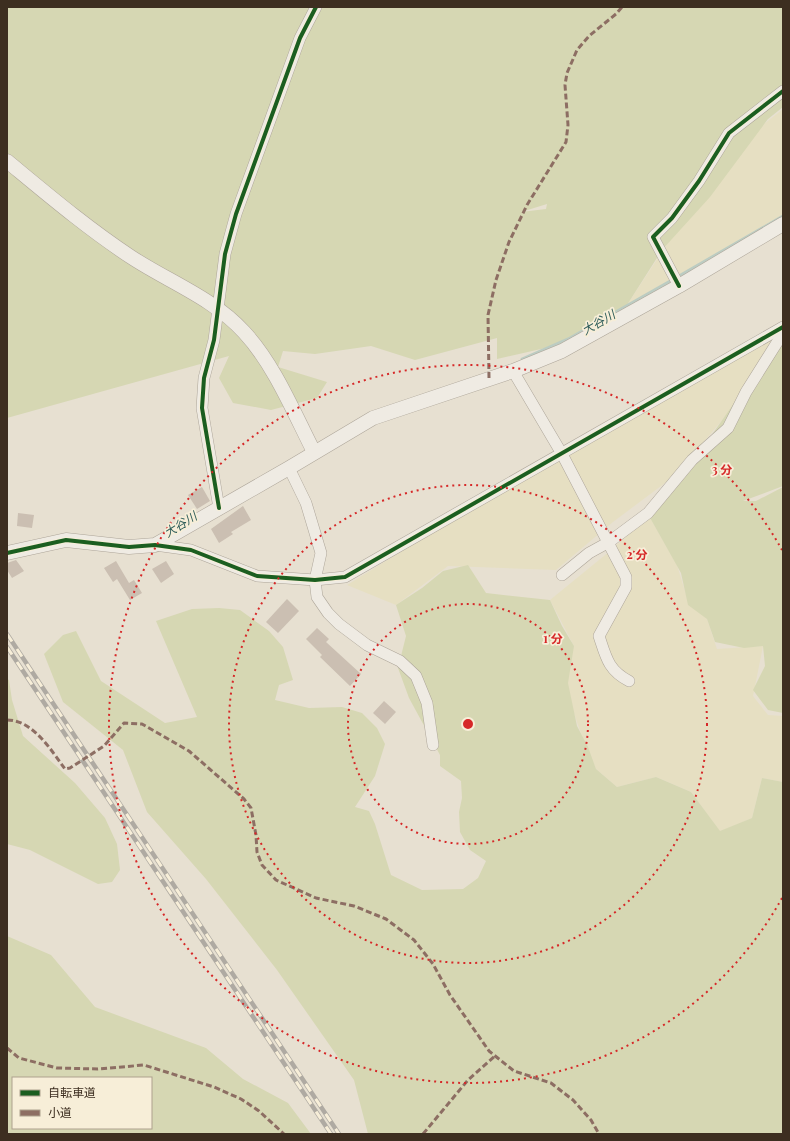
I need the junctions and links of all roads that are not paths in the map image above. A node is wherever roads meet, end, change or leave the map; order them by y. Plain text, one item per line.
1 (316, 7) edge
2 (783, 91) edge
3 (7, 161) edge
4 (783, 224) edge
5 (679, 286) junction
6 (218, 308) junction
7 (783, 327) edge
8 (783, 333) edge
9 (513, 371) junction
10 (314, 452) junction
11 (562, 454) junction
12 (290, 468) junction
13 (219, 508) junction
14 (609, 542) junction
15 (155, 545) junction
16 (7, 553) edge
17 (562, 575) dead end
18 (315, 580) junction
19 (629, 681) dead end
20 (433, 745) dead end

1 - 6 street
2 - 5 street
3 - 6 street
4 - 5 street
5 - 9 street
6 - 10 street
6 - 13 street
7 - 11 street
8 - 14 street
9 - 10 street
9 - 11 street
10 - 12 street
11 - 14 street
11 - 18 street
12 - 13 street
12 - 18 street
13 - 15 street
14 - 17 street
14 - 19 street
15 - 16 street
15 - 18 street
18 - 20 street

